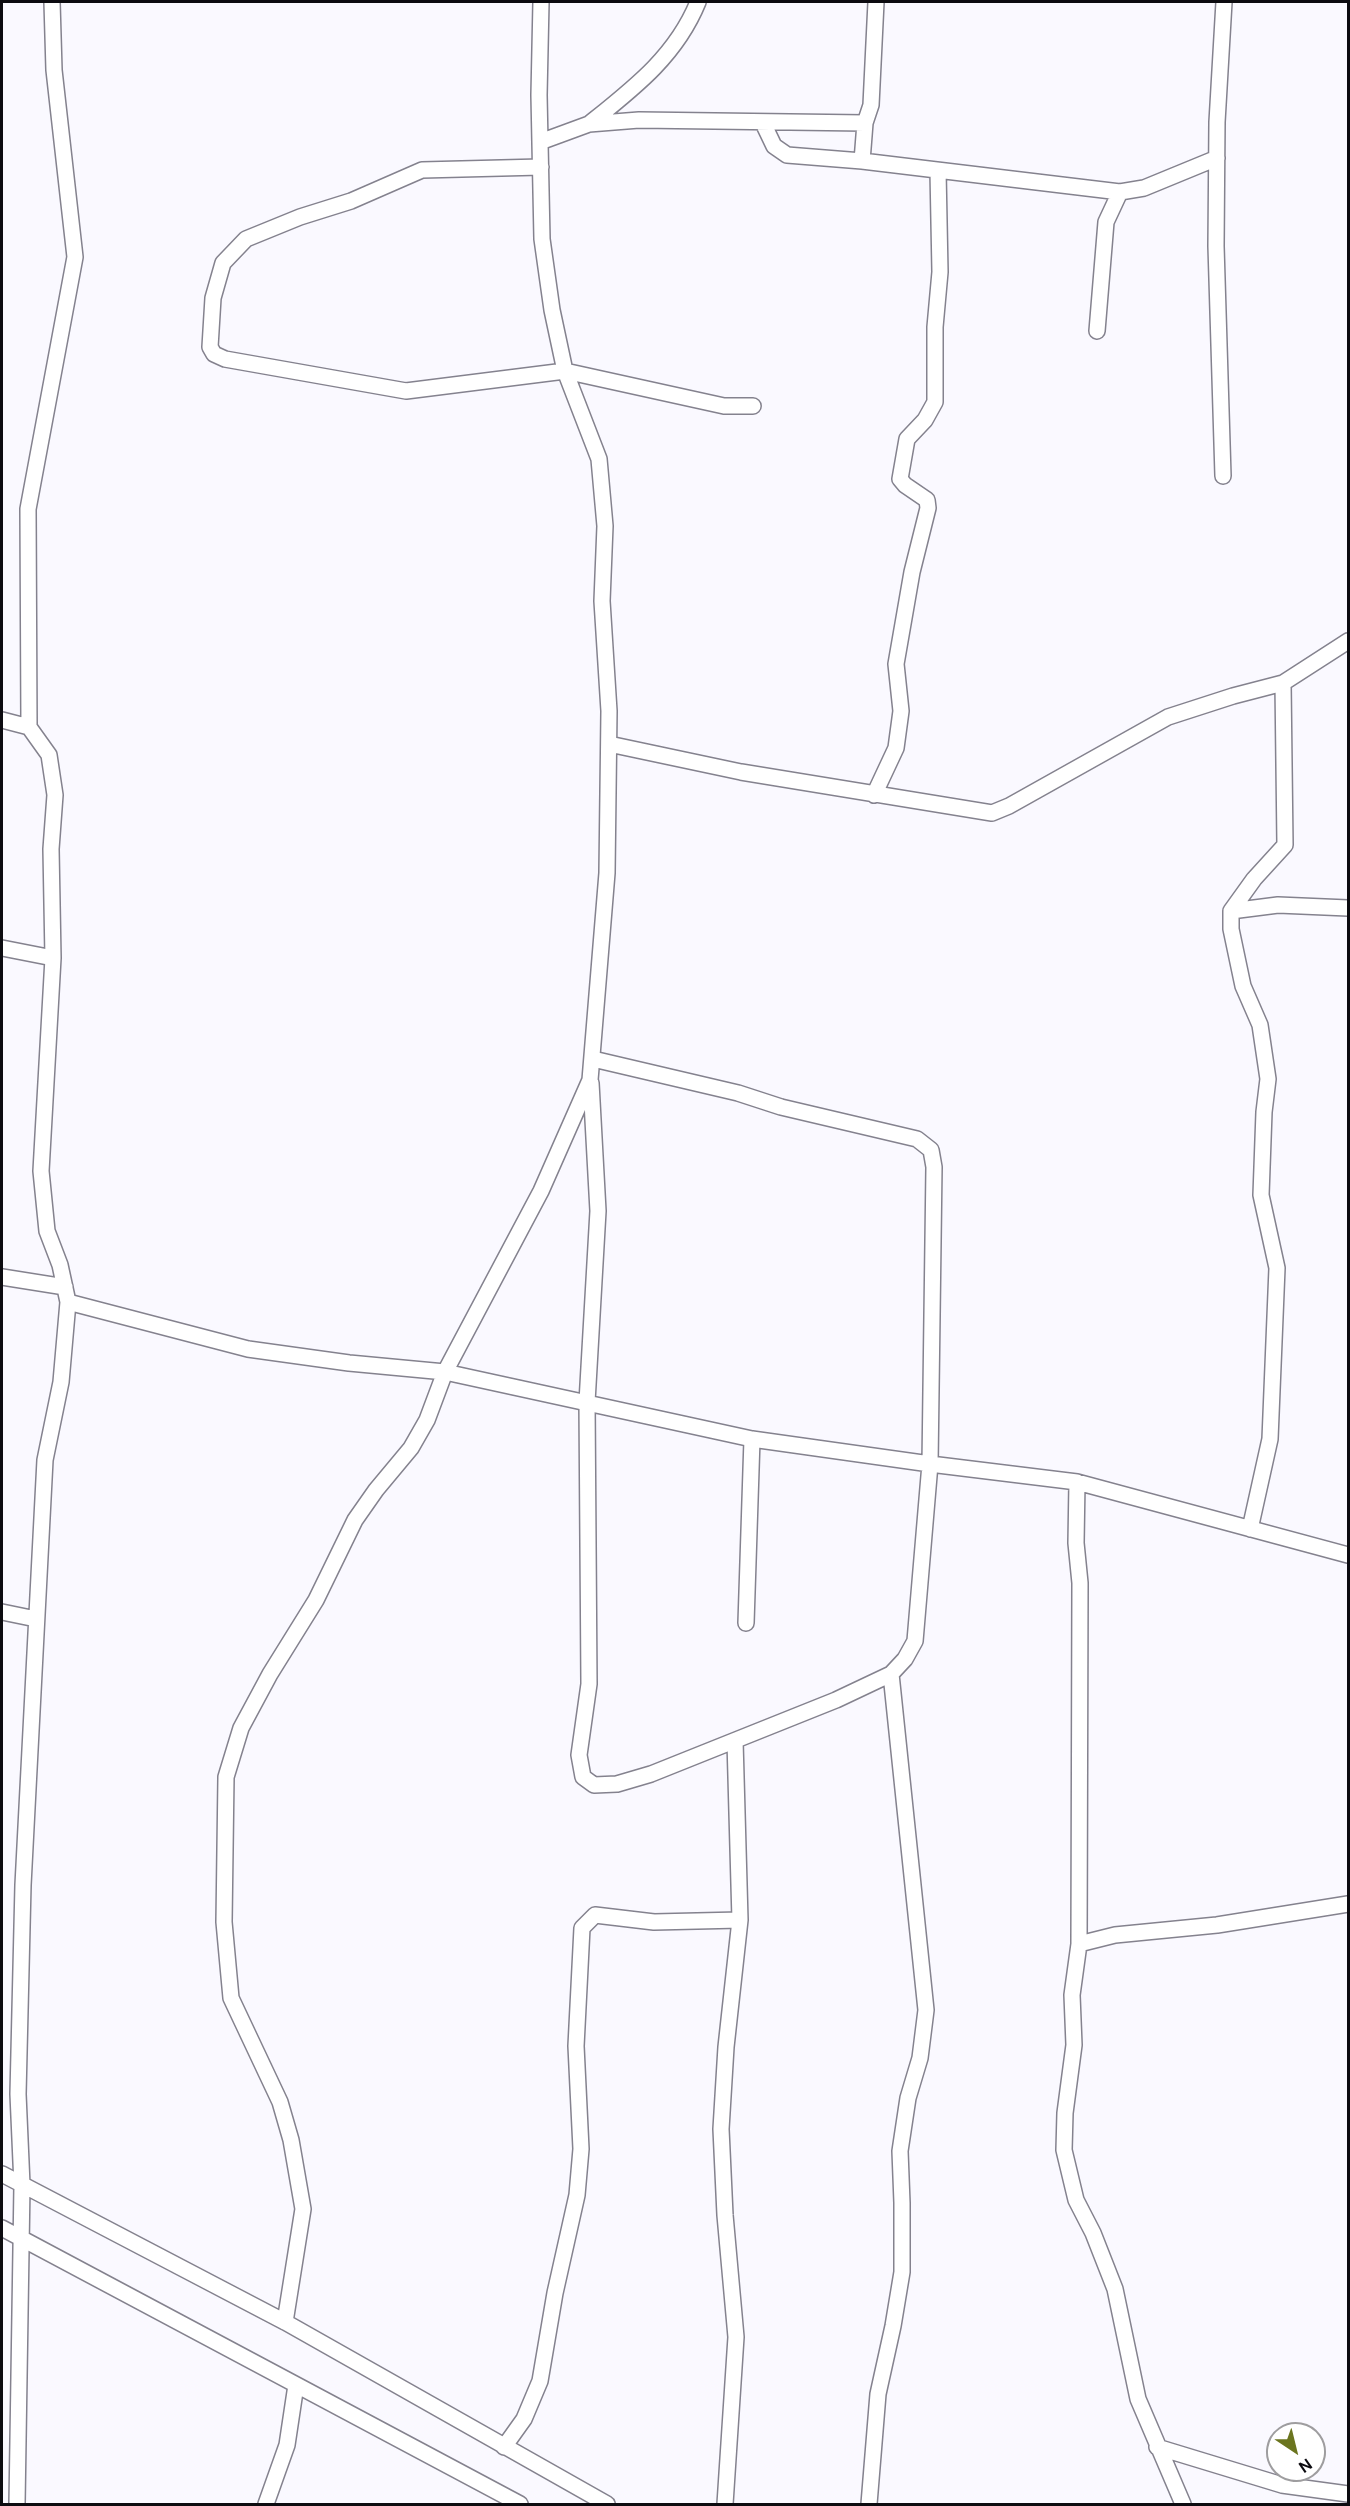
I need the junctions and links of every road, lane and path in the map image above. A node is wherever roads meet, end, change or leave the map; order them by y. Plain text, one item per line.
1 (52, 2) edge
2 (541, 2) edge
3 (698, 2) edge
4 (876, 2) edge
5 (1224, 2) edge
6 (763, 123) junction
7 (865, 123) junction
8 (589, 124) junction
9 (540, 142) junction
10 (1217, 158) junction
11 (862, 161) junction
12 (541, 167) junction
13 (938, 171) junction
14 (1120, 192) junction
15 (1097, 331) dead end
16 (565, 371) junction
17 (753, 406) dead end
18 (1223, 476) dead end
19 (1348, 641) edge
20 (1283, 683) junction
21 (2, 720) edge
22 (29, 727) junction
23 (609, 744) junction
24 (874, 795) junction
25 (1348, 908) edge
26 (1231, 911) junction
27 (2, 948) edge
28 (54, 958) junction
29 (592, 1059) junction
30 (590, 1080) junction
31 (2, 1277) edge
32 (67, 1295) junction
33 (446, 1372) junction
34 (587, 1402) junction
35 (752, 1439) junction
36 (930, 1464) junction
37 (1077, 1482) junction
38 (1250, 1529) junction
39 (1348, 1555) edge
40 (2, 1612) edge
41 (36, 1619) junction
42 (746, 1623) dead end
43 (891, 1674) junction
44 (735, 1741) junction
45 (1348, 1904) edge
46 (740, 1920) junction
47 (1079, 1944) junction
48 (2, 2174) edge
49 (22, 2185) junction
50 (2, 2228) edge
51 (21, 2239) junction
52 (285, 2322) junction
53 (296, 2385) junction
54 (504, 2447) junction
55 (1158, 2447) junction
56 (1348, 2494) edge
57 (17, 2505) edge
58 (266, 2505) edge
59 (519, 2505) edge
60 (607, 2505) edge
61 (725, 2505) edge
62 (869, 2505) edge
63 (1183, 2505) edge

1 - 22 street
2 - 9 street
3 - 8 street
4 - 7 street
5 - 10 street
6 - 7 street
6 - 8 street
6 - 11 street
7 - 11 street
8 - 9 street
9 - 12 street
10 - 14 street
10 - 18 street
11 - 13 street
12 - 16 street
12 - 16 street
13 - 14 street
13 - 24 street
14 - 15 street
16 - 17 street
16 - 23 street
19 - 20 street
20 - 24 street
20 - 26 street
21 - 22 street
22 - 28 street
23 - 24 street
23 - 29 street
25 - 26 street
26 - 38 street
27 - 28 street
28 - 32 street
29 - 30 street
29 - 36 street
30 - 33 street
30 - 34 street
31 - 32 street
32 - 33 street
32 - 41 street
33 - 34 street
33 - 52 street
34 - 35 street
34 - 44 street
35 - 36 street
35 - 42 street
36 - 37 street
36 - 43 street
37 - 38 street
37 - 47 street
38 - 39 street
40 - 41 street
41 - 49 street
43 - 44 street
43 - 62 street
44 - 46 street
45 - 47 street
46 - 54 street
46 - 61 street
47 - 55 street
48 - 49 street
49 - 51 street
49 - 52 street
50 - 51 street
51 - 53 street
51 - 57 street
52 - 54 street
53 - 58 street
53 - 59 street
54 - 60 street
55 - 56 street
55 - 63 street

